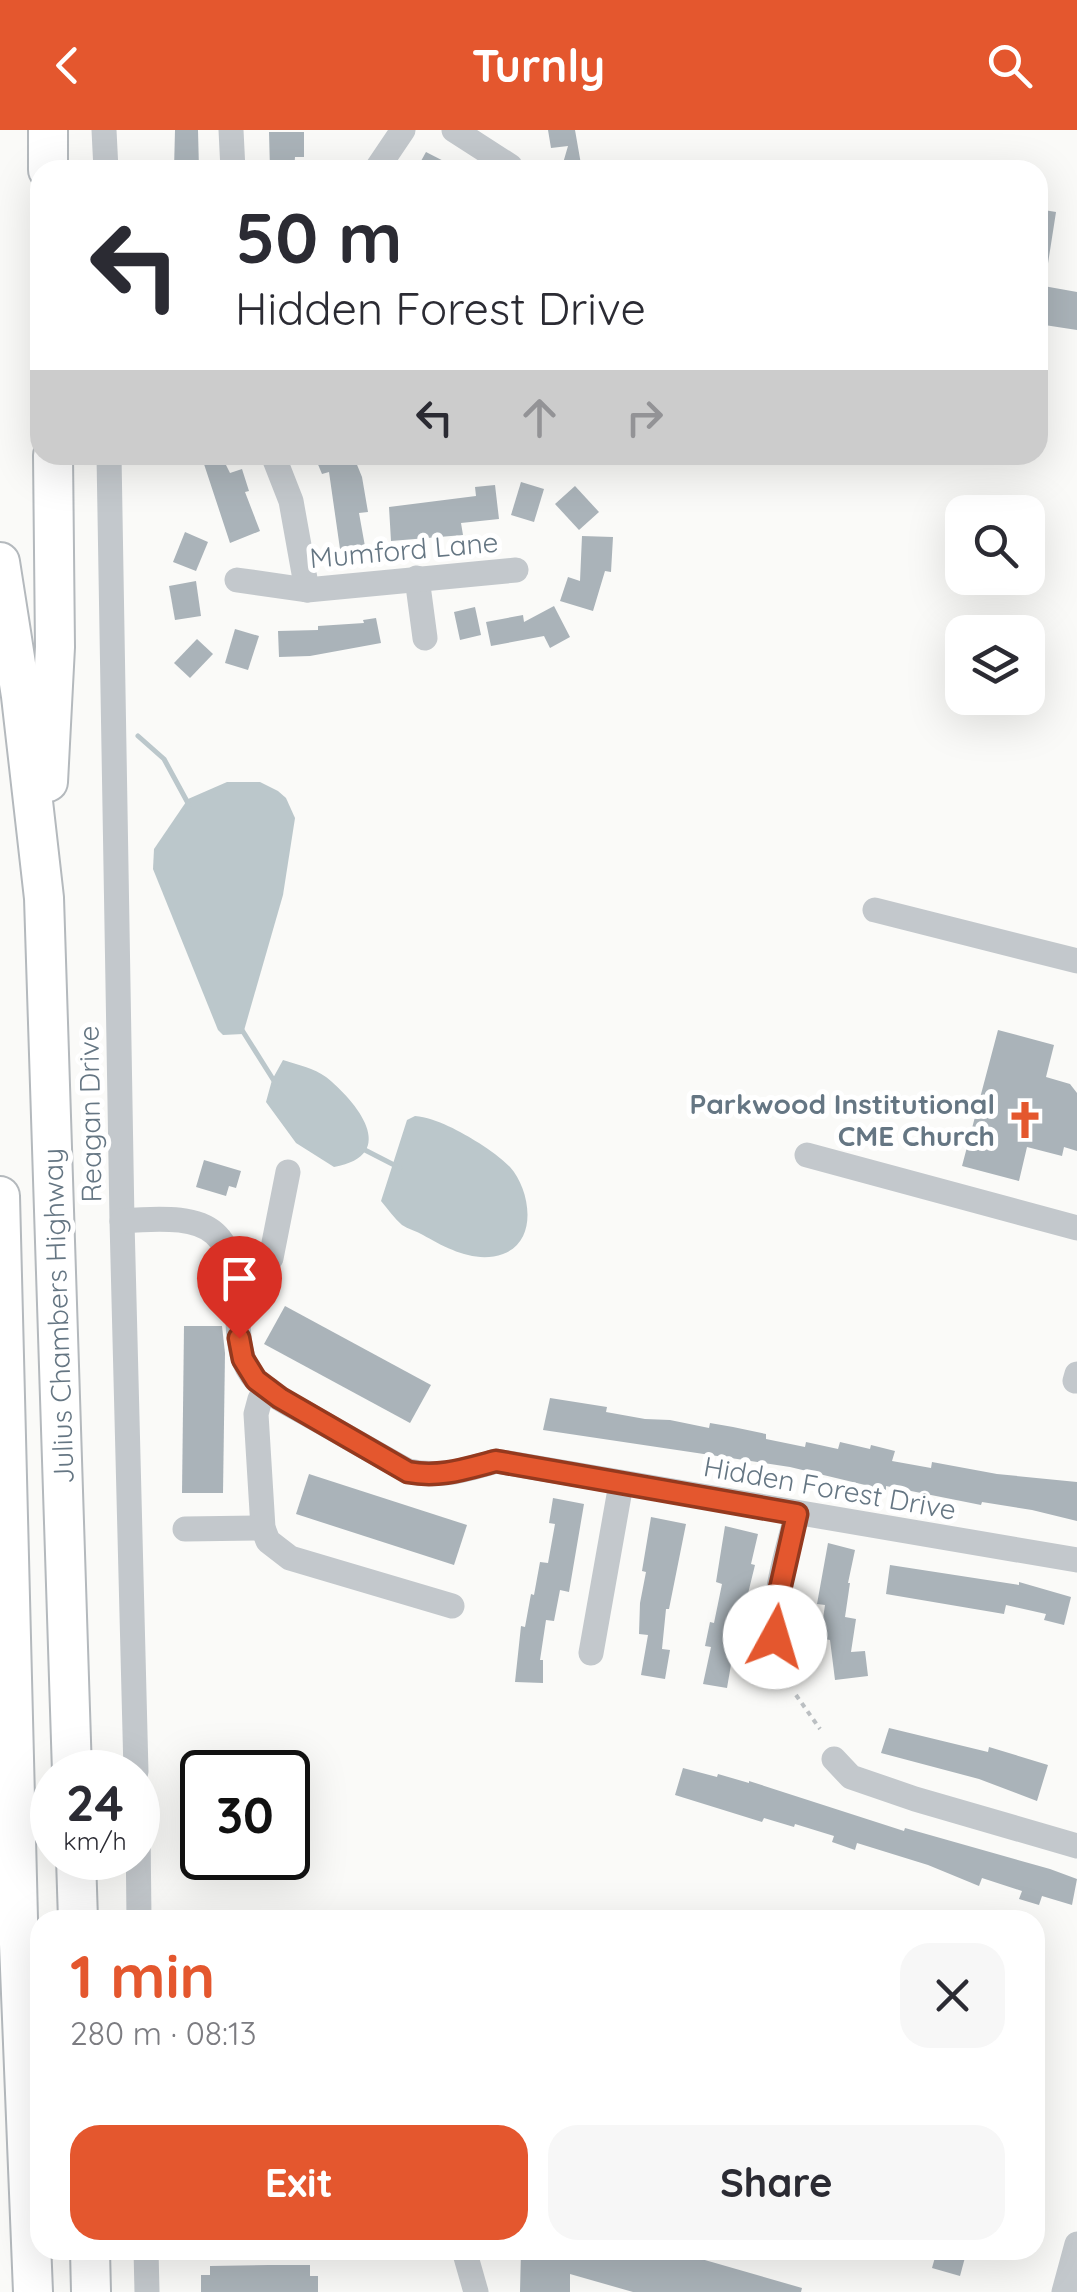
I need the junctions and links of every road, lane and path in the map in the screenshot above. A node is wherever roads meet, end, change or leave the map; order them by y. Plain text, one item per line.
1 (48, 130) edge
2 (104, 130) edge
3 (231, 130) edge
4 (403, 130) edge
5 (454, 130) edge
6 (48, 160) edge
7 (106, 160) edge
8 (232, 160) edge
9 (383, 160) edge
10 (501, 160) edge
11 (53, 465) edge
12 (109, 465) edge
13 (277, 465) edge
14 (0, 562) edge
15 (516, 570) dead end
16 (416, 578) junction
17 (237, 580) dead end
18 (307, 590) junction
19 (424, 638) dead end
20 (41, 859) junction
21 (875, 910) dead end
22 (1077, 961) edge
23 (807, 1155) dead end
24 (288, 1172) dead end
25 (0, 1196) edge
26 (122, 1221) junction
27 (1077, 1228) edge
28 (237, 1283) junction
29 (268, 1389) junction
30 (621, 1484) junction
31 (797, 1514) junction
32 (263, 1528) junction
33 (185, 1529) dead end
34 (1077, 1560) edge
35 (452, 1606) dead end
36 (591, 1654) dead end
37 (784, 1666) dead end
38 (796, 1696) dead end
39 (819, 1728) dead end
40 (71, 1750) edge
41 (135, 1750) edge
42 (834, 1759) dead end
43 (0, 1834) edge
44 (1077, 1846) edge
45 (77, 1880) edge
46 (139, 1880) edge
47 (78, 1910) edge
48 (139, 1910) edge
49 (24, 2054) junction
50 (30, 2213) edge
51 (1077, 2244) edge
52 (32, 2260) edge
53 (90, 2260) edge
54 (146, 2260) edge
55 (467, 2260) edge
56 (33, 2292) edge
57 (91, 2292) edge
58 (146, 2292) edge
59 (476, 2292) edge
60 (1064, 2292) edge

1 - 6 highway
2 - 7 street
3 - 8 street
4 - 9 street
5 - 10 street
11 - 20 highway
12 - 26 street, Reagan Drive
13 - 18 street
14 - 20 highway
15 - 16 street, Mumford Lane
16 - 18 street, Mumford Lane
16 - 19 street
17 - 18 street, Mumford Lane
20 - 40 highway, Julius Chambers Highway
21 - 22 street
23 - 27 street
24 - 28 street
25 - 49 highway
26 - 28 street, Hidden Forest Drive
26 - 41 street, Reagan Drive
28 - 29 street, Hidden Forest Drive
29 - 30 street, Hidden Forest Drive
29 - 32 street
30 - 31 street, Hidden Forest Drive
30 - 36 street
31 - 34 street, Hidden Forest Drive
31 - 37 street
32 - 33 street
32 - 35 street
38 - 39 path
42 - 44 street
43 - 49 highway
45 - 47 highway
46 - 48 street
49 - 50 highway
51 - 60 street
52 - 56 highway
53 - 57 highway
54 - 58 street
55 - 59 street

